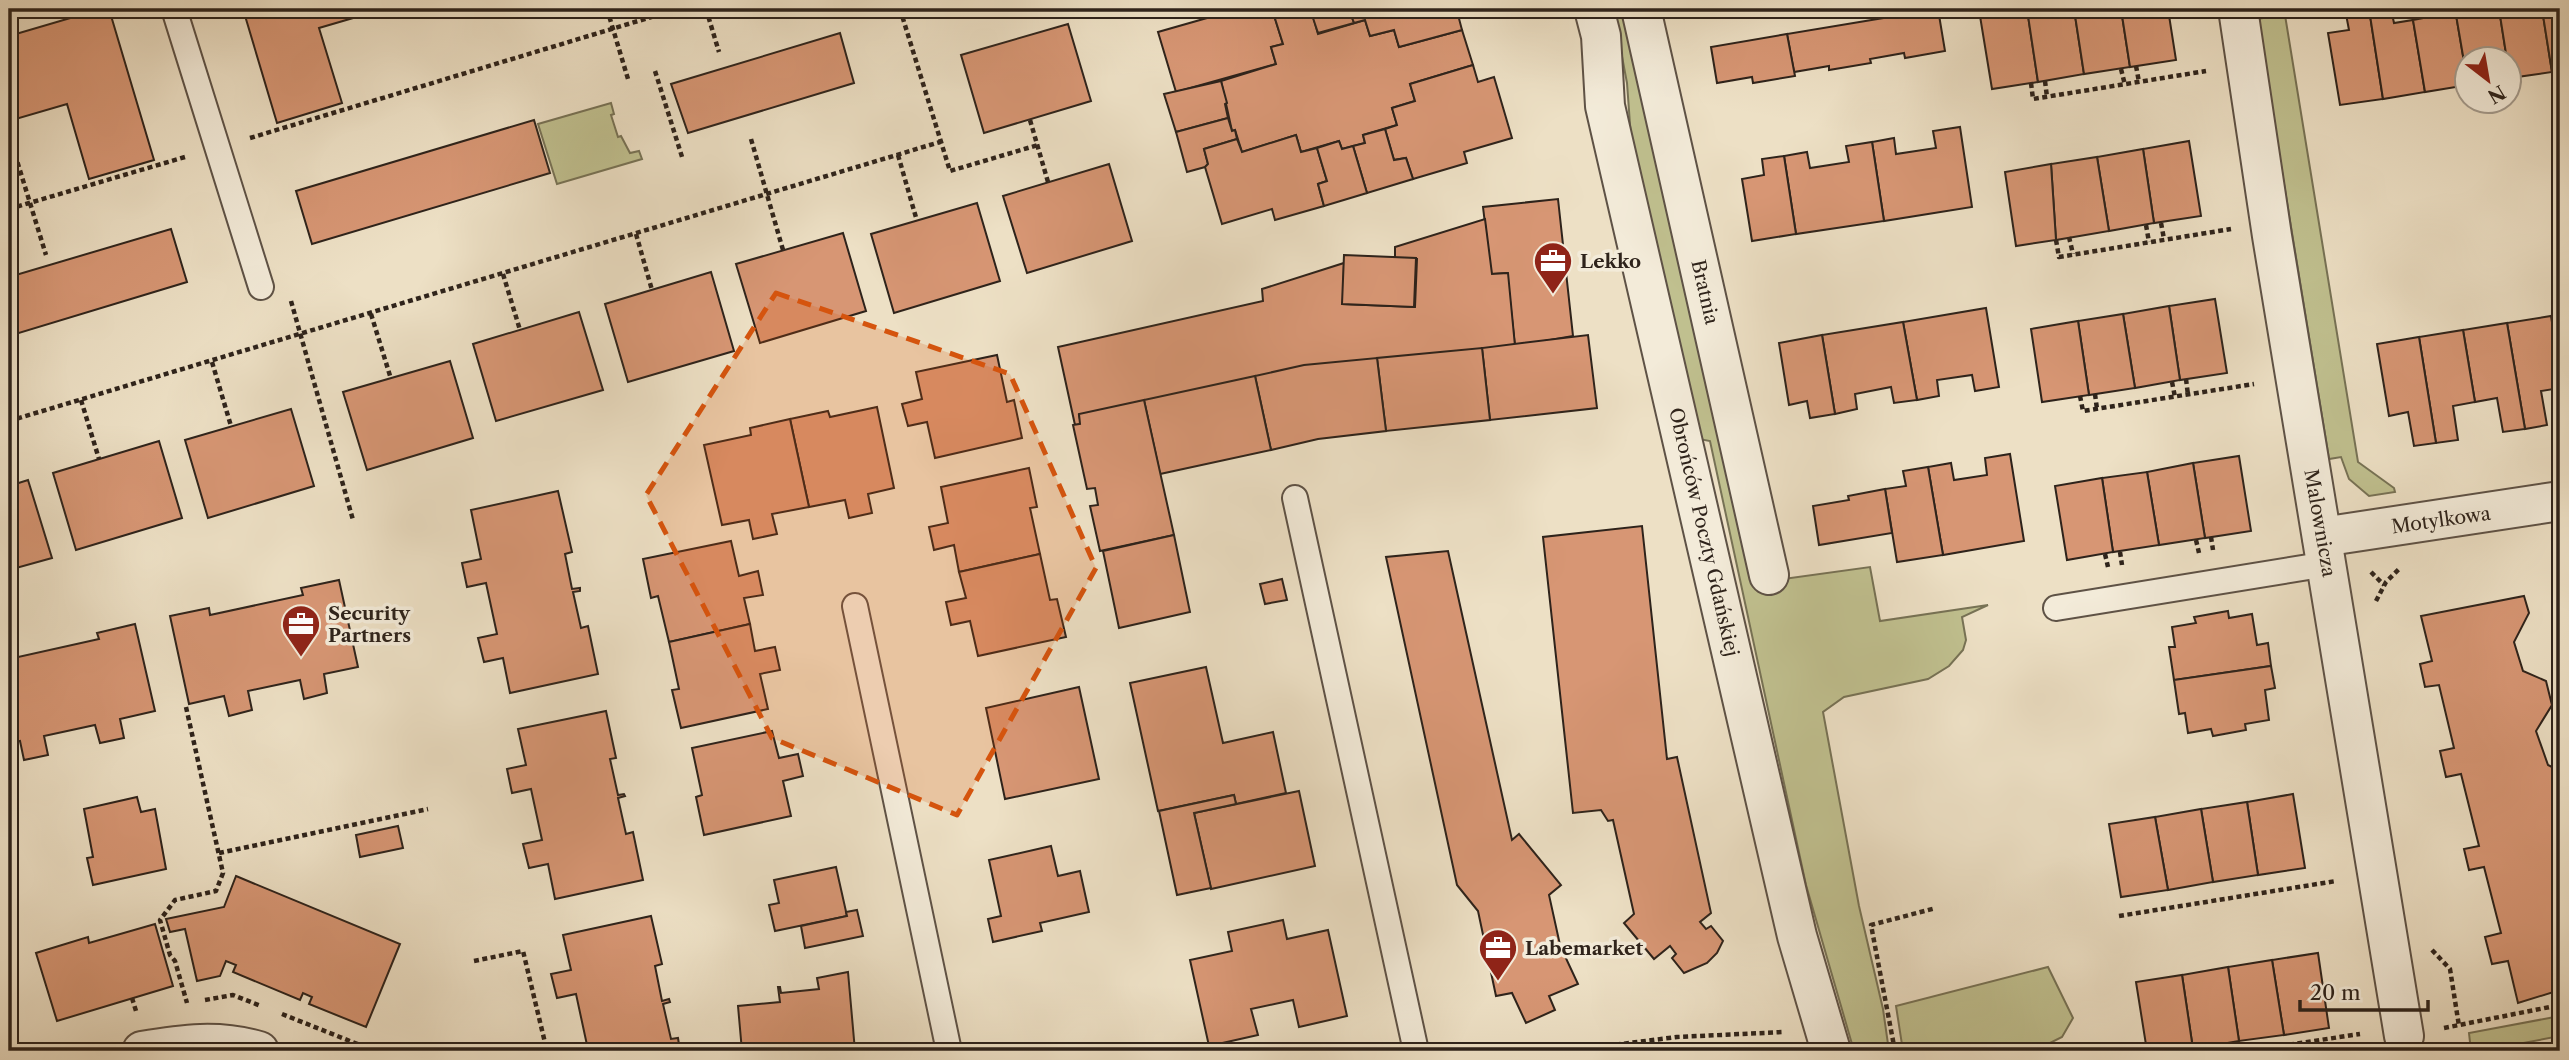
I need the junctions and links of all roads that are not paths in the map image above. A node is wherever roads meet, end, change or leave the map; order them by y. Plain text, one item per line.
1 (174, 9) edge
2 (1594, 9) edge
3 (1641, 9) edge
4 (2238, 9) edge
5 (261, 287) dead end
6 (1295, 498) dead end
7 (2560, 501) edge
8 (2325, 550) junction
9 (1769, 575) dead end
10 (855, 606) dead end
11 (2056, 608) dead end
12 (2404, 1036) dead end
13 (142, 1051) edge
14 (259, 1051) edge
15 (949, 1051) edge
16 (1416, 1051) edge
17 (1831, 1051) edge

1 - 5 lane
2 - 17 street, Obrońców Poczty Gdańskiej
3 - 9 street, Bratnia
4 - 8 street, Malownicza
6 - 16 lane
7 - 8 street, Motylkowa
8 - 11 lane
8 - 12 street, Malownicza
10 - 15 lane
13 - 14 street

